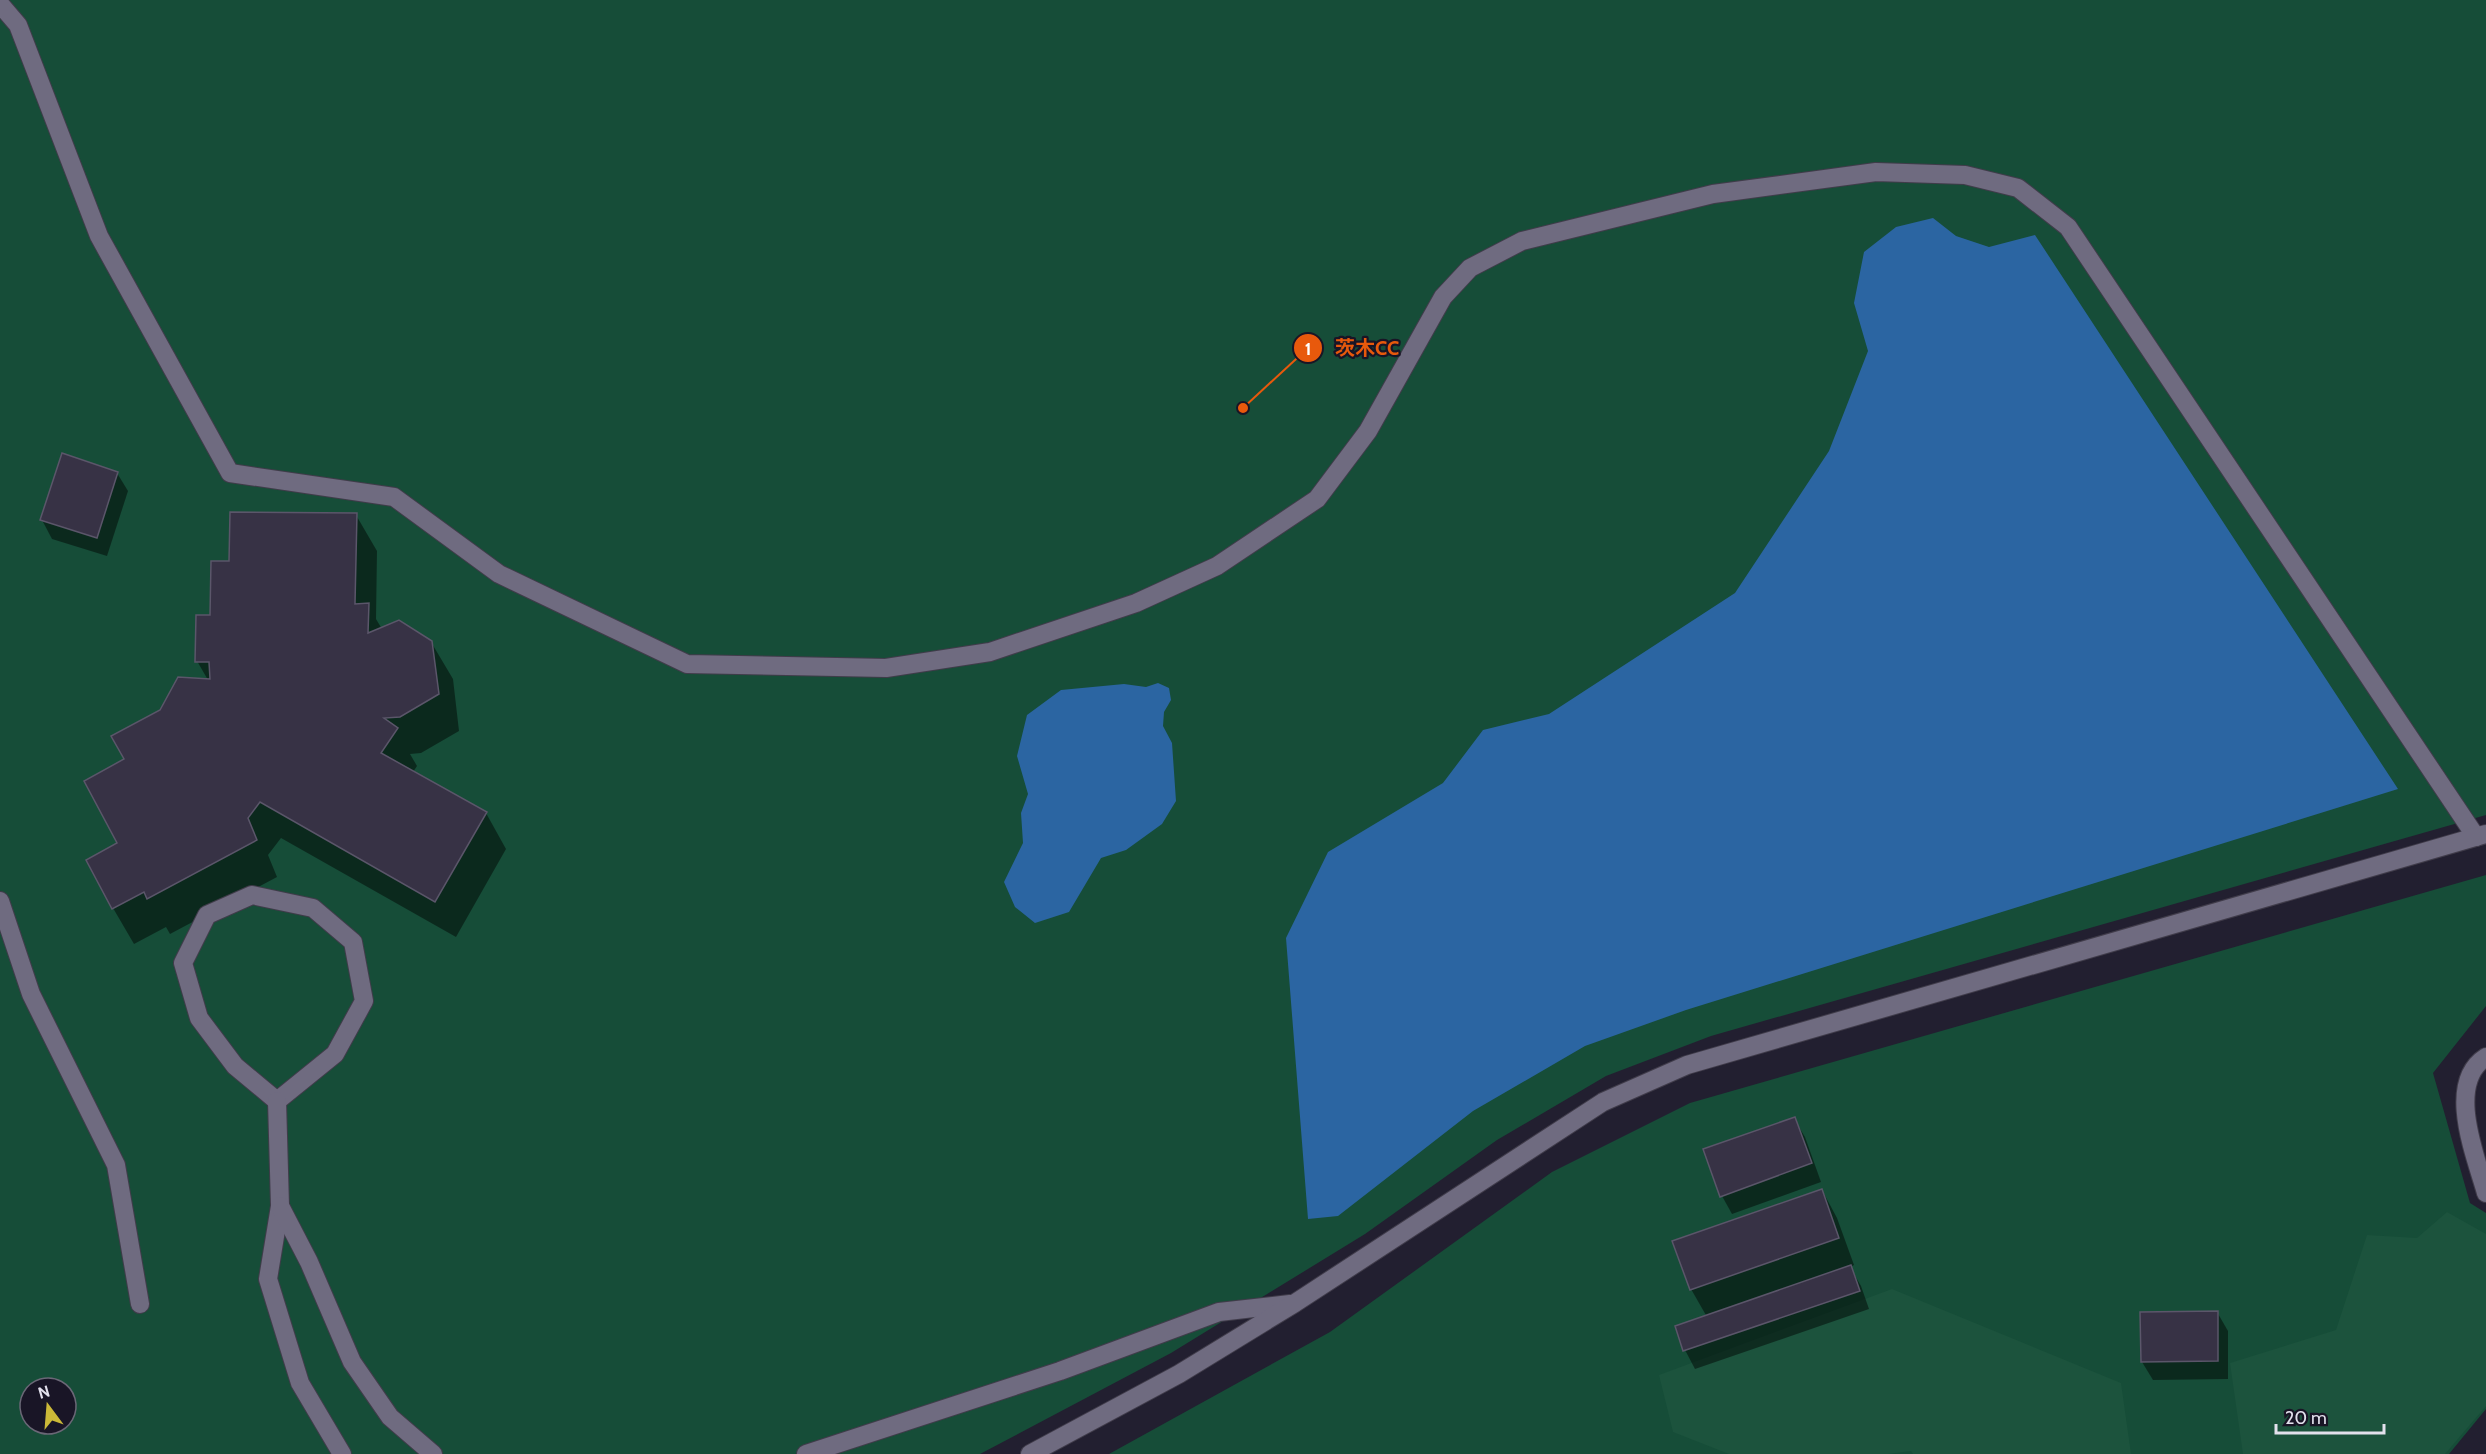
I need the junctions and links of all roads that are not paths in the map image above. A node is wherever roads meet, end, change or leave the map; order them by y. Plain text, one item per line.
1 (0, 4) edge
2 (2481, 836) edge
3 (0, 900) edge
4 (2486, 1058) edge
5 (277, 1101) junction
6 (2486, 1193) edge
7 (280, 1206) junction
8 (1295, 1303) junction
9 (140, 1304) dead end
10 (342, 1454) edge
11 (433, 1454) edge
12 (806, 1454) edge
13 (1030, 1454) edge

1 - 2 street
2 - 8 street
3 - 9 street
4 - 6 street
5 - 5 street
5 - 7 street
7 - 10 street
7 - 11 street
8 - 12 street
8 - 13 street

